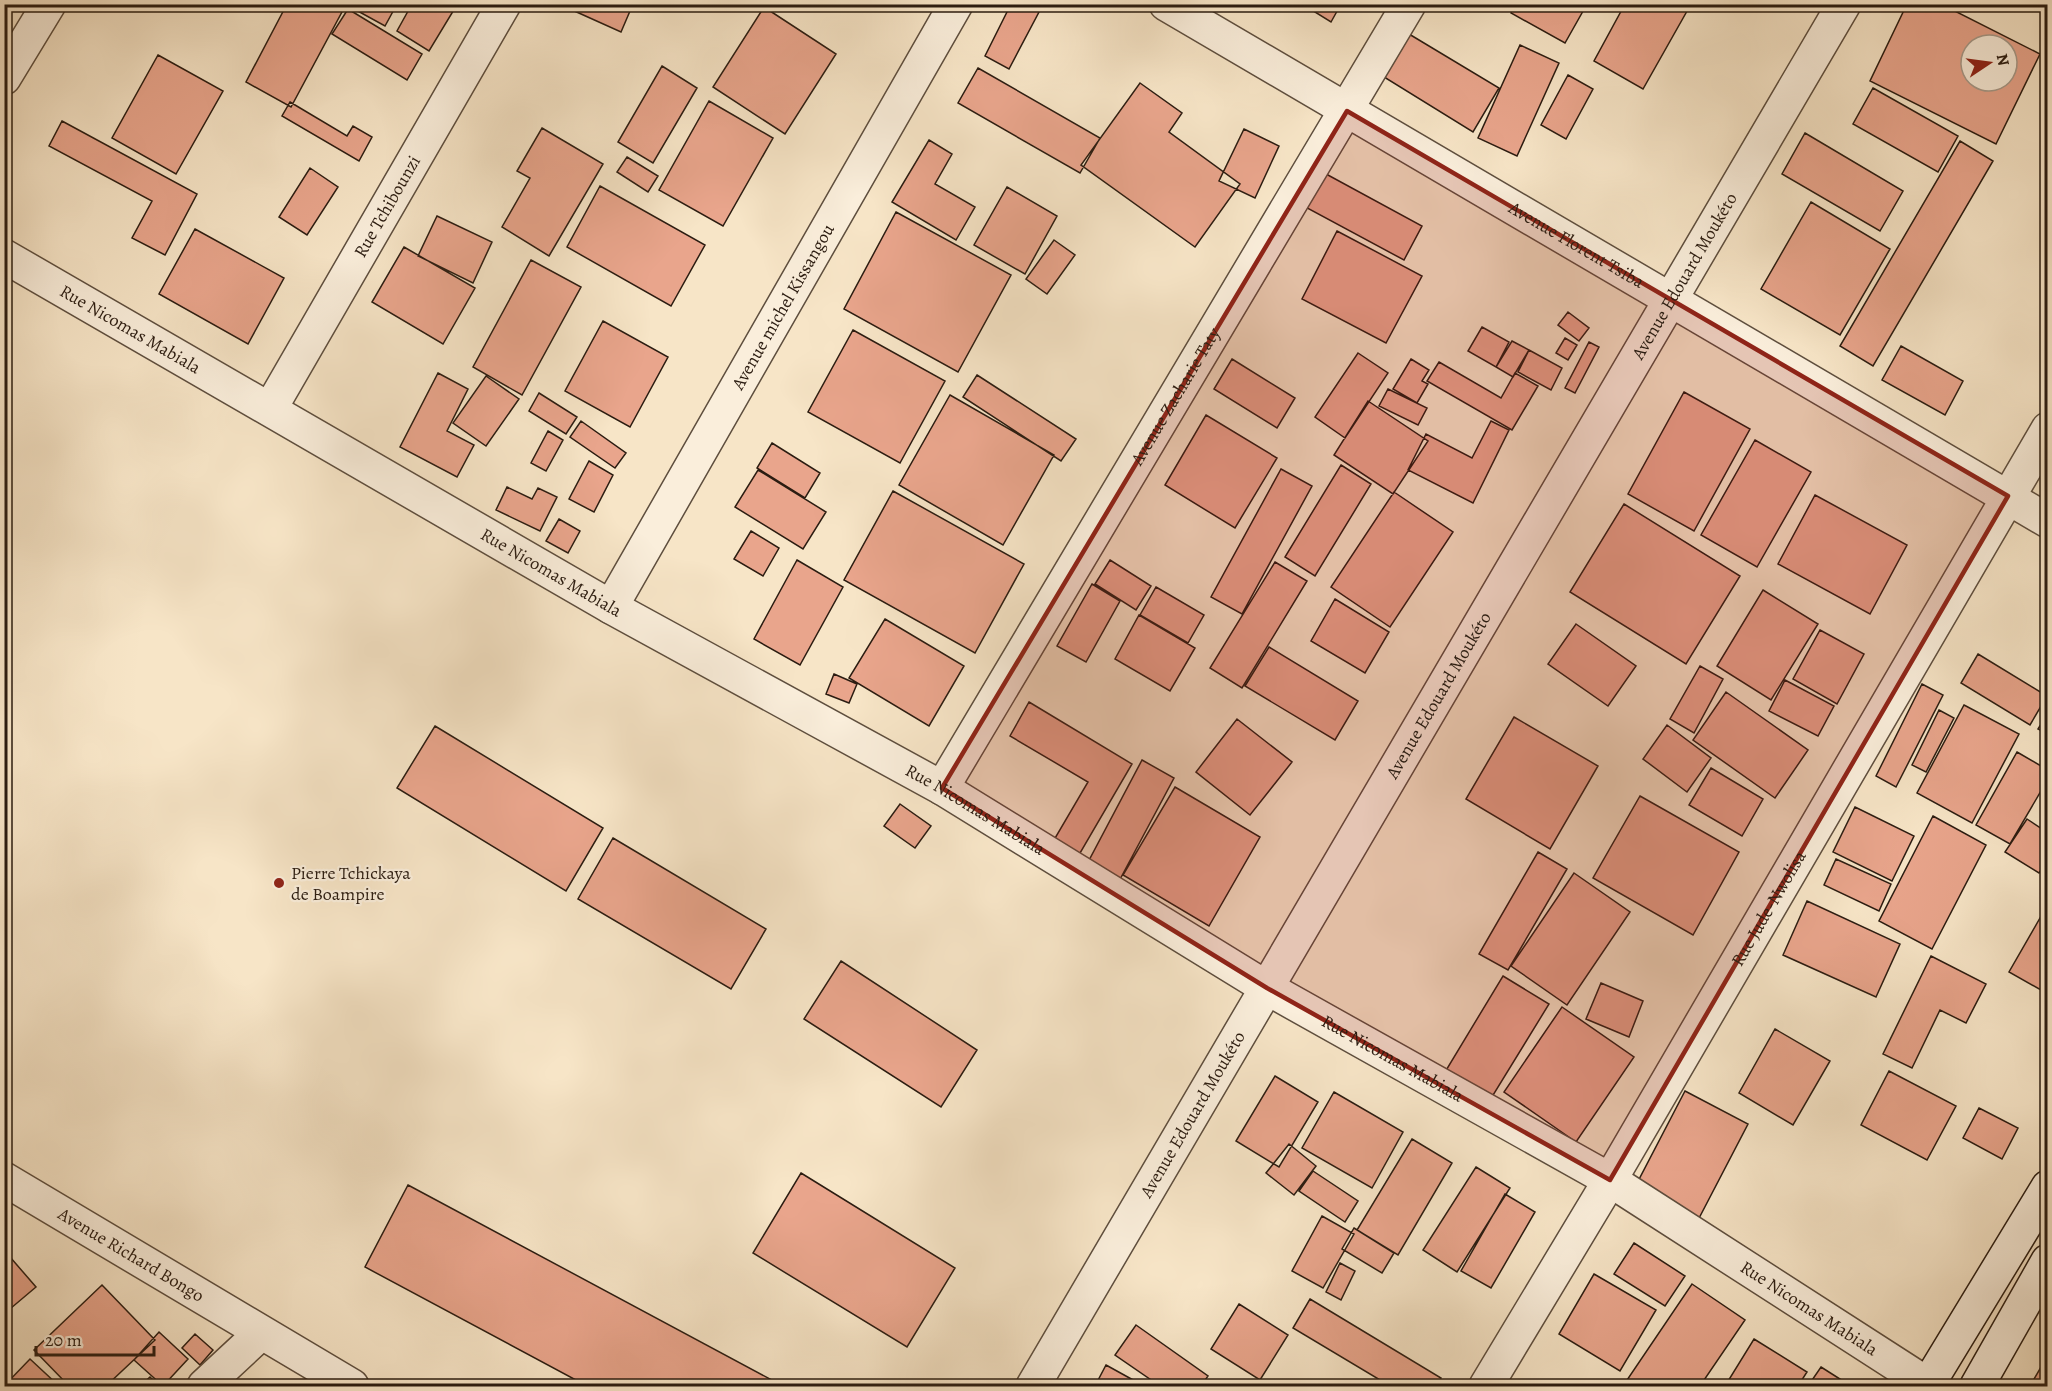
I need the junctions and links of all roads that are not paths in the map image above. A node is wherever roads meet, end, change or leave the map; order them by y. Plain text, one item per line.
1 (49, 4) edge
2 (504, 4) edge
3 (956, 4) edge
4 (1166, 4) edge
5 (1409, 4) edge
6 (1844, 4) edge
7 (4, 78) edge
8 (1347, 111) junction
9 (4, 256) edge
10 (1670, 301) junction
11 (270, 409) junction
12 (2048, 429) edge
13 (2008, 496) junction
14 (2048, 521) edge
15 (611, 607) junction
16 (942, 788) junction
17 (1267, 988) junction
18 (1610, 1179) junction
19 (2048, 1186) edge
20 (9, 1188) edge
21 (2048, 1261) edge
22 (261, 1333) junction
23 (204, 1386) edge
24 (352, 1386) edge
25 (1034, 1386) edge
26 (1486, 1386) edge
27 (1928, 1386) edge
28 (1977, 1386) edge

1 - 7 street
2 - 11 street, Rue Tchibounzi
3 - 15 street, Avenue michel Kissangou
4 - 8 street, Avenue Florent Tsiba
5 - 8 street, Avenue Zacharie Taty
6 - 10 street, Avenue Edouard Moukéto
8 - 10 street, Avenue Florent Tsiba
8 - 16 street, Avenue Zacharie Taty
9 - 11 street, Rue Nicomas Mabiala
10 - 13 street, Avenue Florent Tsiba
10 - 17 street, Avenue Edouard Moukéto
11 - 15 street, Rue Nicomas Mabiala
12 - 13 street, Rue Jude-Nwolisa
13 - 14 street, Avenue Florent Tsiba
13 - 18 street, Rue Jude-Nwolisa
15 - 16 street, Rue Nicomas Mabiala
16 - 17 street, Rue Nicomas Mabiala
17 - 18 street, Rue Nicomas Mabiala
17 - 25 street, Avenue Edouard Moukéto
18 - 26 street, Rue Jude-Nwolisa
18 - 27 street, Rue Nicomas Mabiala
19 - 27 street
20 - 22 street, Avenue Richard Bongo
21 - 28 street
22 - 23 street
22 - 24 street, Avenue Richard Bongo

